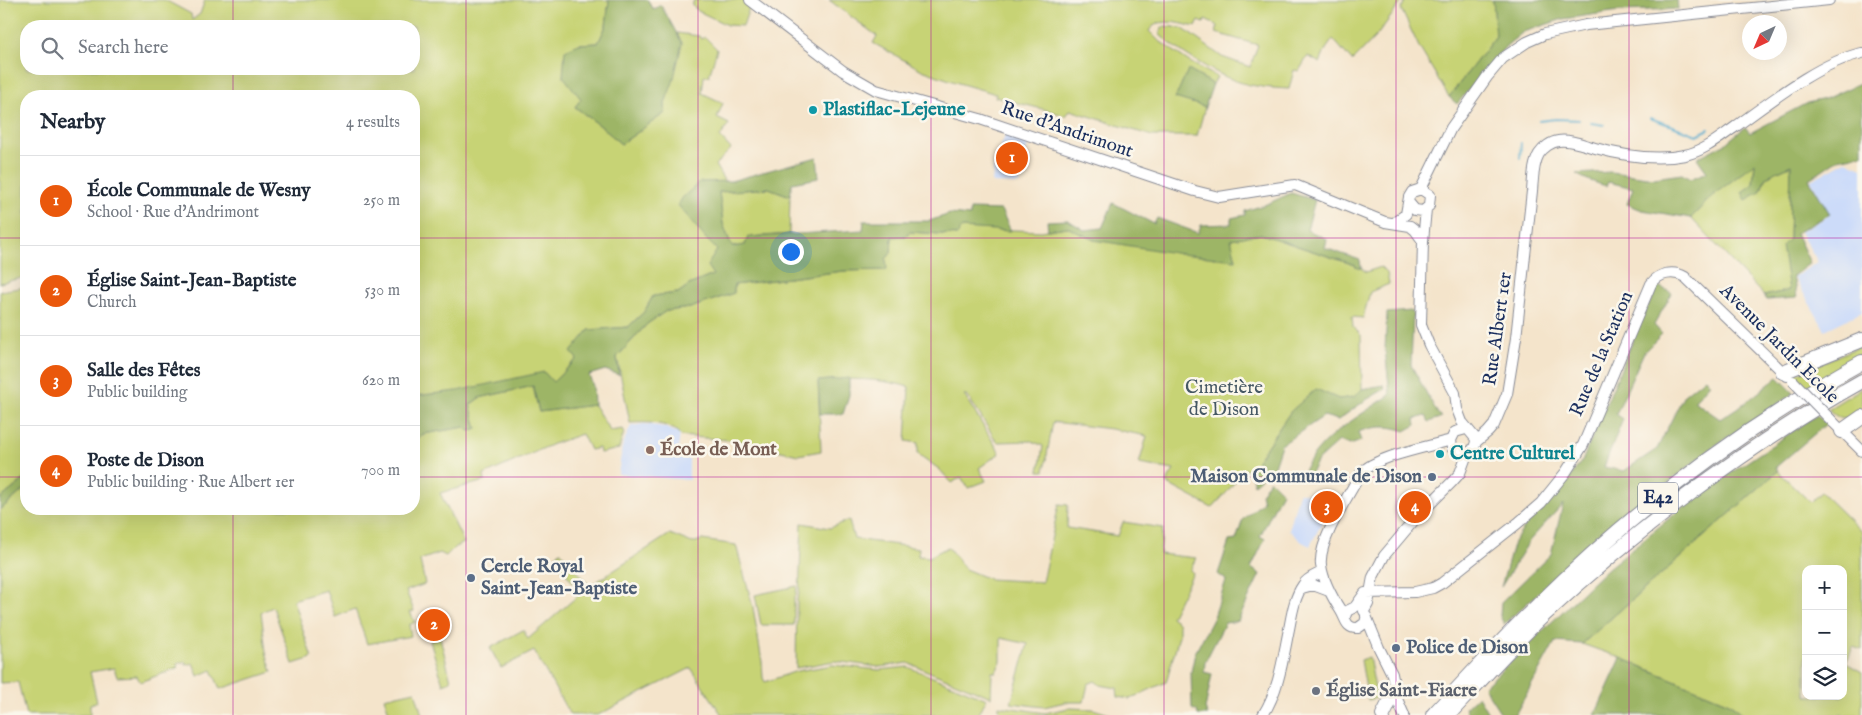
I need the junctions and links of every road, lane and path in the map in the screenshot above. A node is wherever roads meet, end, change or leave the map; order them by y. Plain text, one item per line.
1 (750, 0) edge
2 (1829, 0) edge
3 (1862, 53) edge
4 (1421, 189) junction
5 (1417, 207) junction
6 (1394, 222) junction
7 (1423, 239) junction
8 (1665, 274) joint
9 (1862, 340) edge
10 (1862, 362) edge
11 (1788, 377) junction
12 (1862, 381) edge
13 (1457, 409) junction
14 (1862, 417) edge
15 (1838, 427) junction
16 (1466, 429) junction
17 (1453, 436) junction
18 (1476, 442) junction
19 (1862, 451) edge
20 (1467, 454) junction
21 (1322, 572) junction
22 (1301, 589) junction
23 (1329, 591) junction
24 (1370, 592) junction
25 (1392, 594) junction
26 (1363, 610) junction
27 (1345, 616) junction
28 (1358, 628) junction
29 (1378, 648) junction
30 (1481, 670) junction
31 (1394, 688) junction
32 (1387, 712) edge
33 (1262, 715) edge
34 (1404, 715) edge
35 (1433, 715) edge
36 (1448, 715) edge

1 - 6 main road, Rue d'Andrimont
2 - 4 main road
3 - 18 main road, Rue Albert 1er
4 - 5 main road
4 - 5 main road
5 - 6 main road
5 - 7 main road
6 - 7 main road, Rue d'Andrimont
7 - 13 main road
8 - 11 main road, Avenue Jardin Ecole
8 - 25 main road, Rue de la Station
9 - 11 highway
10 - 30 highway, E42
11 - 15 main road, Avenue Jardin Ecole, bridge
12 - 30 highway, E42
13 - 16 main road
13 - 17 main road
14 - 15 highway
15 - 19 main road, Avenue Jardin Ecole
16 - 17 main road
16 - 18 main road
17 - 20 main road
17 - 21 main road
18 - 20 main road
20 - 24 main road
21 - 22 main road
21 - 23 main road
22 - 23 main road
22 - 33 main road
23 - 27 main road
24 - 25 main road, Rue de la Station
24 - 26 main road
25 - 26 main road, Rue de la Station
26 - 27 main road
26 - 28 main road
26 - 29 main road
27 - 28 main road
28 - 29 main road
29 - 31 main road
30 - 35 highway, E42
30 - 36 highway, E42
31 - 32 main road
31 - 34 main road

